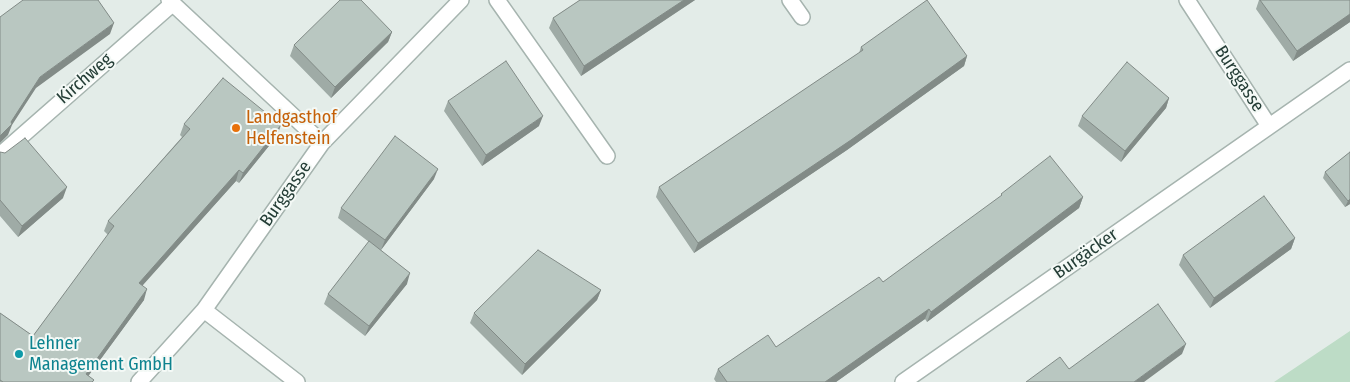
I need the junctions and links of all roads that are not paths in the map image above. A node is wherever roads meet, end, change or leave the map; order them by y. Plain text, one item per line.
1 (461, 0) edge
2 (497, 0) edge
3 (790, 0) edge
4 (1187, 0) edge
5 (170, 2) edge
6 (802, 17) dead end
7 (1350, 70) edge
8 (1269, 126) junction
9 (322, 143) junction
10 (0, 155) edge
11 (607, 156) dead end
12 (204, 310) junction
13 (138, 382) edge
14 (297, 382) edge
15 (902, 382) edge

1 - 9 street, Burggasse
2 - 11 street
3 - 6 street
4 - 8 street, Burggasse
5 - 9 street
5 - 10 street, Kirchweg
7 - 8 street, Burggasse
8 - 15 street, Burgäcker
9 - 12 street, Burggasse
12 - 13 street, Burggasse
12 - 14 street

